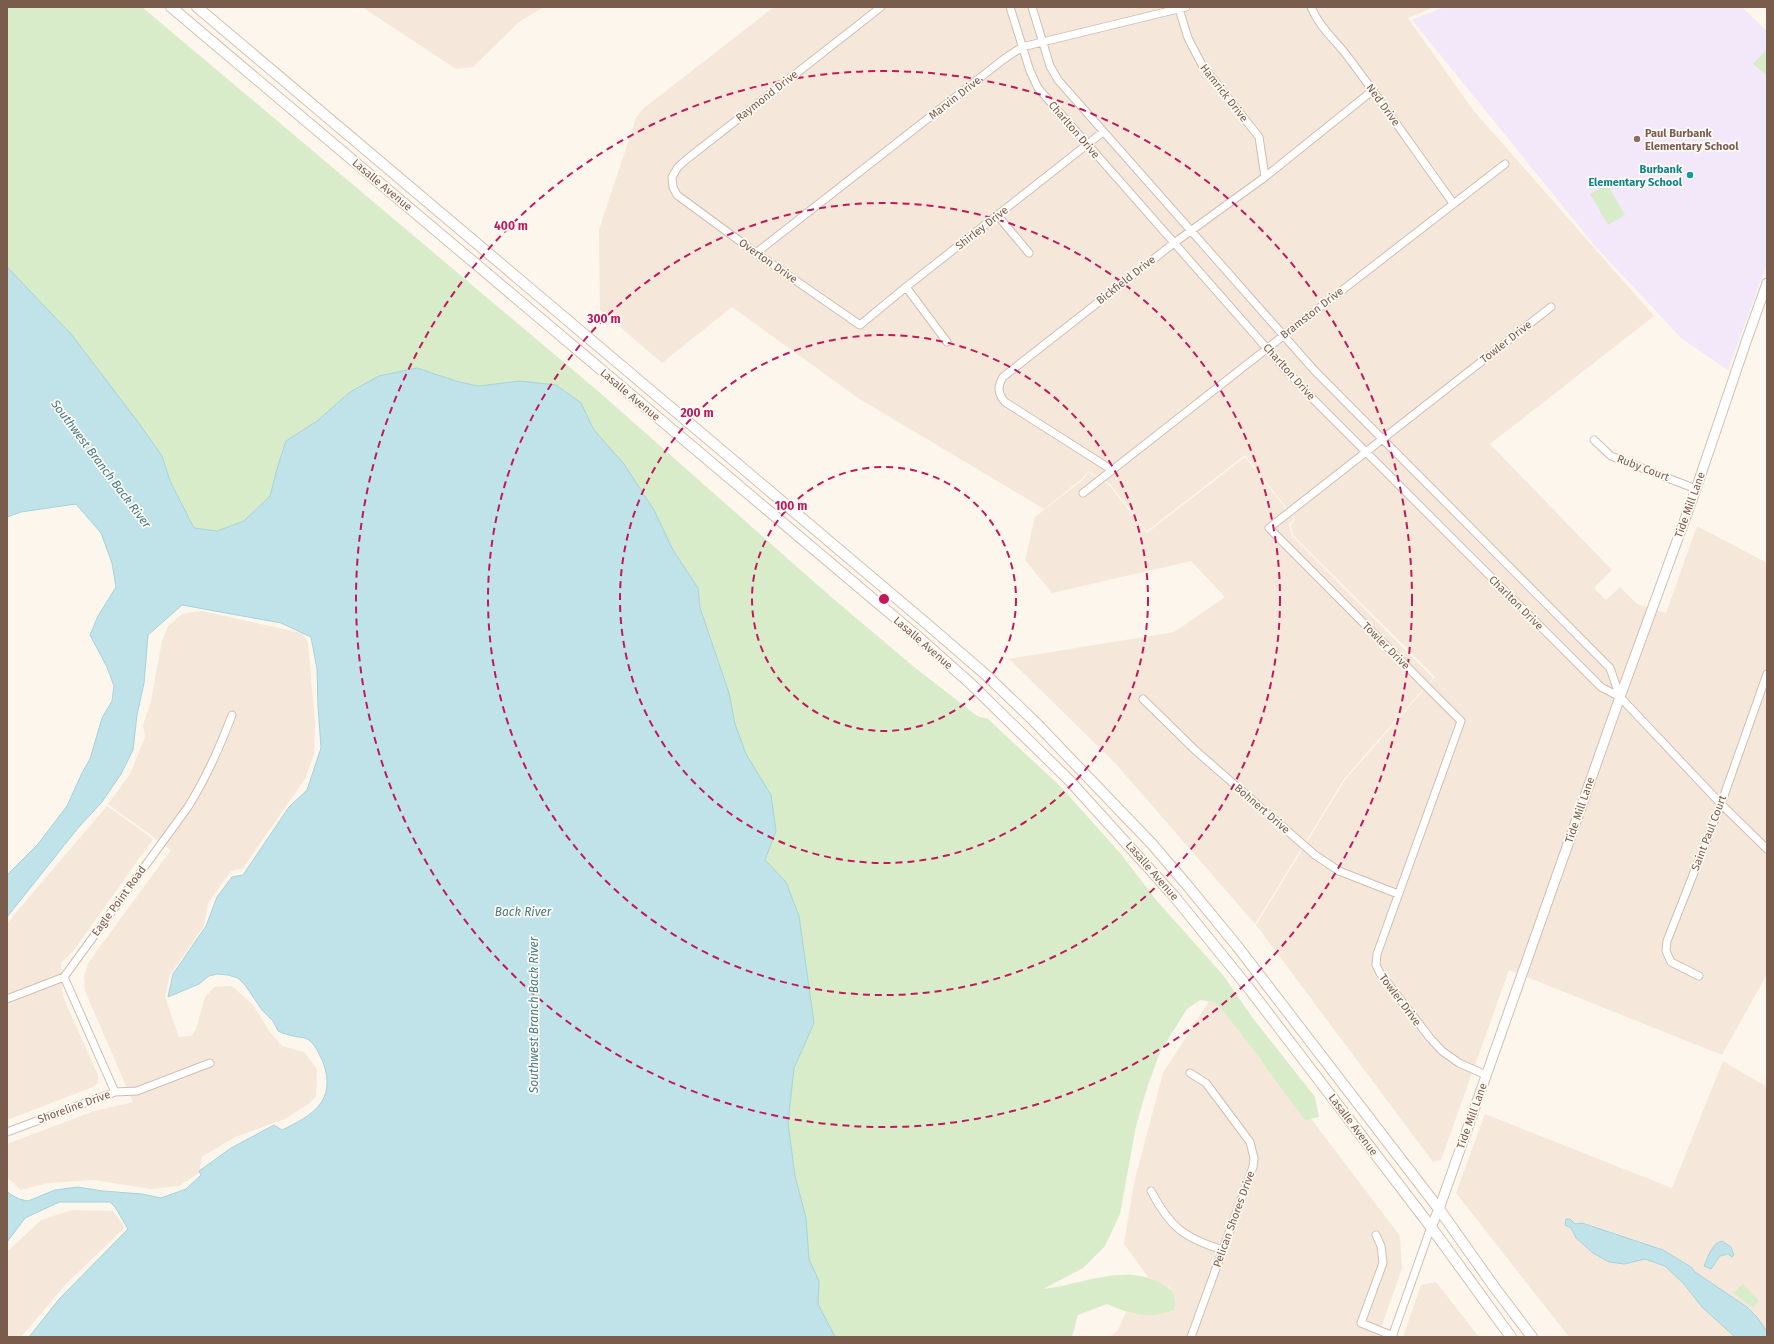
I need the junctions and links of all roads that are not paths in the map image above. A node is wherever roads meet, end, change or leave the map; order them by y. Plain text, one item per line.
1 (171, 7) edge
2 (197, 7) edge
3 (881, 7) edge
4 (1010, 7) edge
5 (1032, 7) edge
6 (1311, 7) edge
7 (1182, 8) edge
8 (1042, 41) junction
9 (1022, 47) junction
10 (1372, 91) junction
11 (1103, 132) junction
12 (1088, 146) junction
13 (1505, 164) dead end
14 (1265, 177) junction
15 (677, 195) joint
16 (1453, 203) junction
17 (998, 216) junction
18 (1190, 231) junction
19 (1174, 243) junction
20 (756, 253) junction
21 (1029, 253) dead end
22 (1767, 283) edge
23 (906, 287) junction
24 (1551, 307) dead end
25 (860, 325) joint
26 (1283, 336) junction
27 (947, 342) dead end
28 (1267, 348) junction
29 (1382, 439) junction
30 (1594, 440) dead end
31 (1366, 452) junction
32 (1112, 470) junction
33 (1696, 489) junction
34 (1083, 493) dead end
35 (1767, 674) edge
36 (1620, 697) junction
37 (1143, 698) dead end
38 (232, 715) dead end
39 (1721, 804) junction
40 (1766, 845) edge
41 (1398, 894) junction
42 (1699, 976) dead end
43 (64, 977) junction
44 (7, 999) edge
45 (210, 1063) dead end
46 (1190, 1073) dead end
47 (1486, 1075) junction
48 (115, 1092) junction
49 (7, 1132) edge
50 (1151, 1191) dead end
51 (1439, 1209) junction
52 (1431, 1228) junction
53 (1376, 1234) dead end
54 (1223, 1250) junction
55 (1392, 1336) edge
56 (1191, 1337) edge
57 (1511, 1337) edge
58 (1532, 1337) edge

1 - 52 main road, Lasalle Avenue
2 - 51 main road, Lasalle Avenue
3 - 15 street, Raymond Drive
4 - 9 street, Charlton Drive
5 - 8 street, Charlton Drive
6 - 10 street, Ned Drive
7 - 8 street, Marvin Drive
7 - 14 street, Hamrick Drive
8 - 9 street, Marvin Drive
8 - 11 street, Charlton Drive
9 - 12 street, Charlton Drive
9 - 20 street, Marvin Drive
10 - 14 street, Bickfield Drive
10 - 16 street, Ned Drive
11 - 12 street, Shirley Drive
11 - 18 street, Charlton Drive
12 - 17 street, Shirley Drive
12 - 19 street, Charlton Drive
13 - 16 street, Bramston Drive
14 - 18 street, Bickfield Drive
15 - 20 street, Overton Drive
16 - 26 street, Bramston Drive
17 - 21 street
17 - 23 street, Shirley Drive
18 - 19 street, Bickfield Drive
18 - 26 street, Charlton Drive
19 - 28 street, Charlton Drive
19 - 32 street, Bickfield Drive
20 - 25 street, Overton Drive
22 - 33 street, Tide Mill Lane
23 - 25 street, Shirley Drive
23 - 27 street
24 - 29 street, Towler Drive
26 - 28 street, Bramston Drive
26 - 29 street, Charlton Drive
28 - 31 street, Charlton Drive
28 - 32 street, Bramston Drive
29 - 31 street, Towler Drive
29 - 36 street, Charlton Drive
30 - 33 street, Ruby Court
31 - 36 street, Charlton Drive
31 - 41 street, Towler Drive
32 - 34 street, Bramston Drive
33 - 36 street, Tide Mill Lane
35 - 39 street, Saint Paul Court
36 - 39 street, Charlton Drive
36 - 47 street, Tide Mill Lane
37 - 41 street, Bohnert Drive
38 - 43 street, Eagle Point Road
39 - 40 street, Charlton Drive
39 - 42 street, Saint Paul Court
41 - 47 street, Towler Drive
43 - 44 street
43 - 48 street
45 - 48 street, Shoreline Drive
46 - 54 street, Pelican Shores Drive
47 - 51 street, Tide Mill Lane
48 - 49 street, Shoreline Drive
50 - 54 street
51 - 52 street, Tide Mill Lane
51 - 58 main road, Lasalle Avenue
52 - 55 street, Tide Mill Lane
52 - 57 main road, Lasalle Avenue
53 - 55 street
54 - 56 street, Pelican Shores Drive

